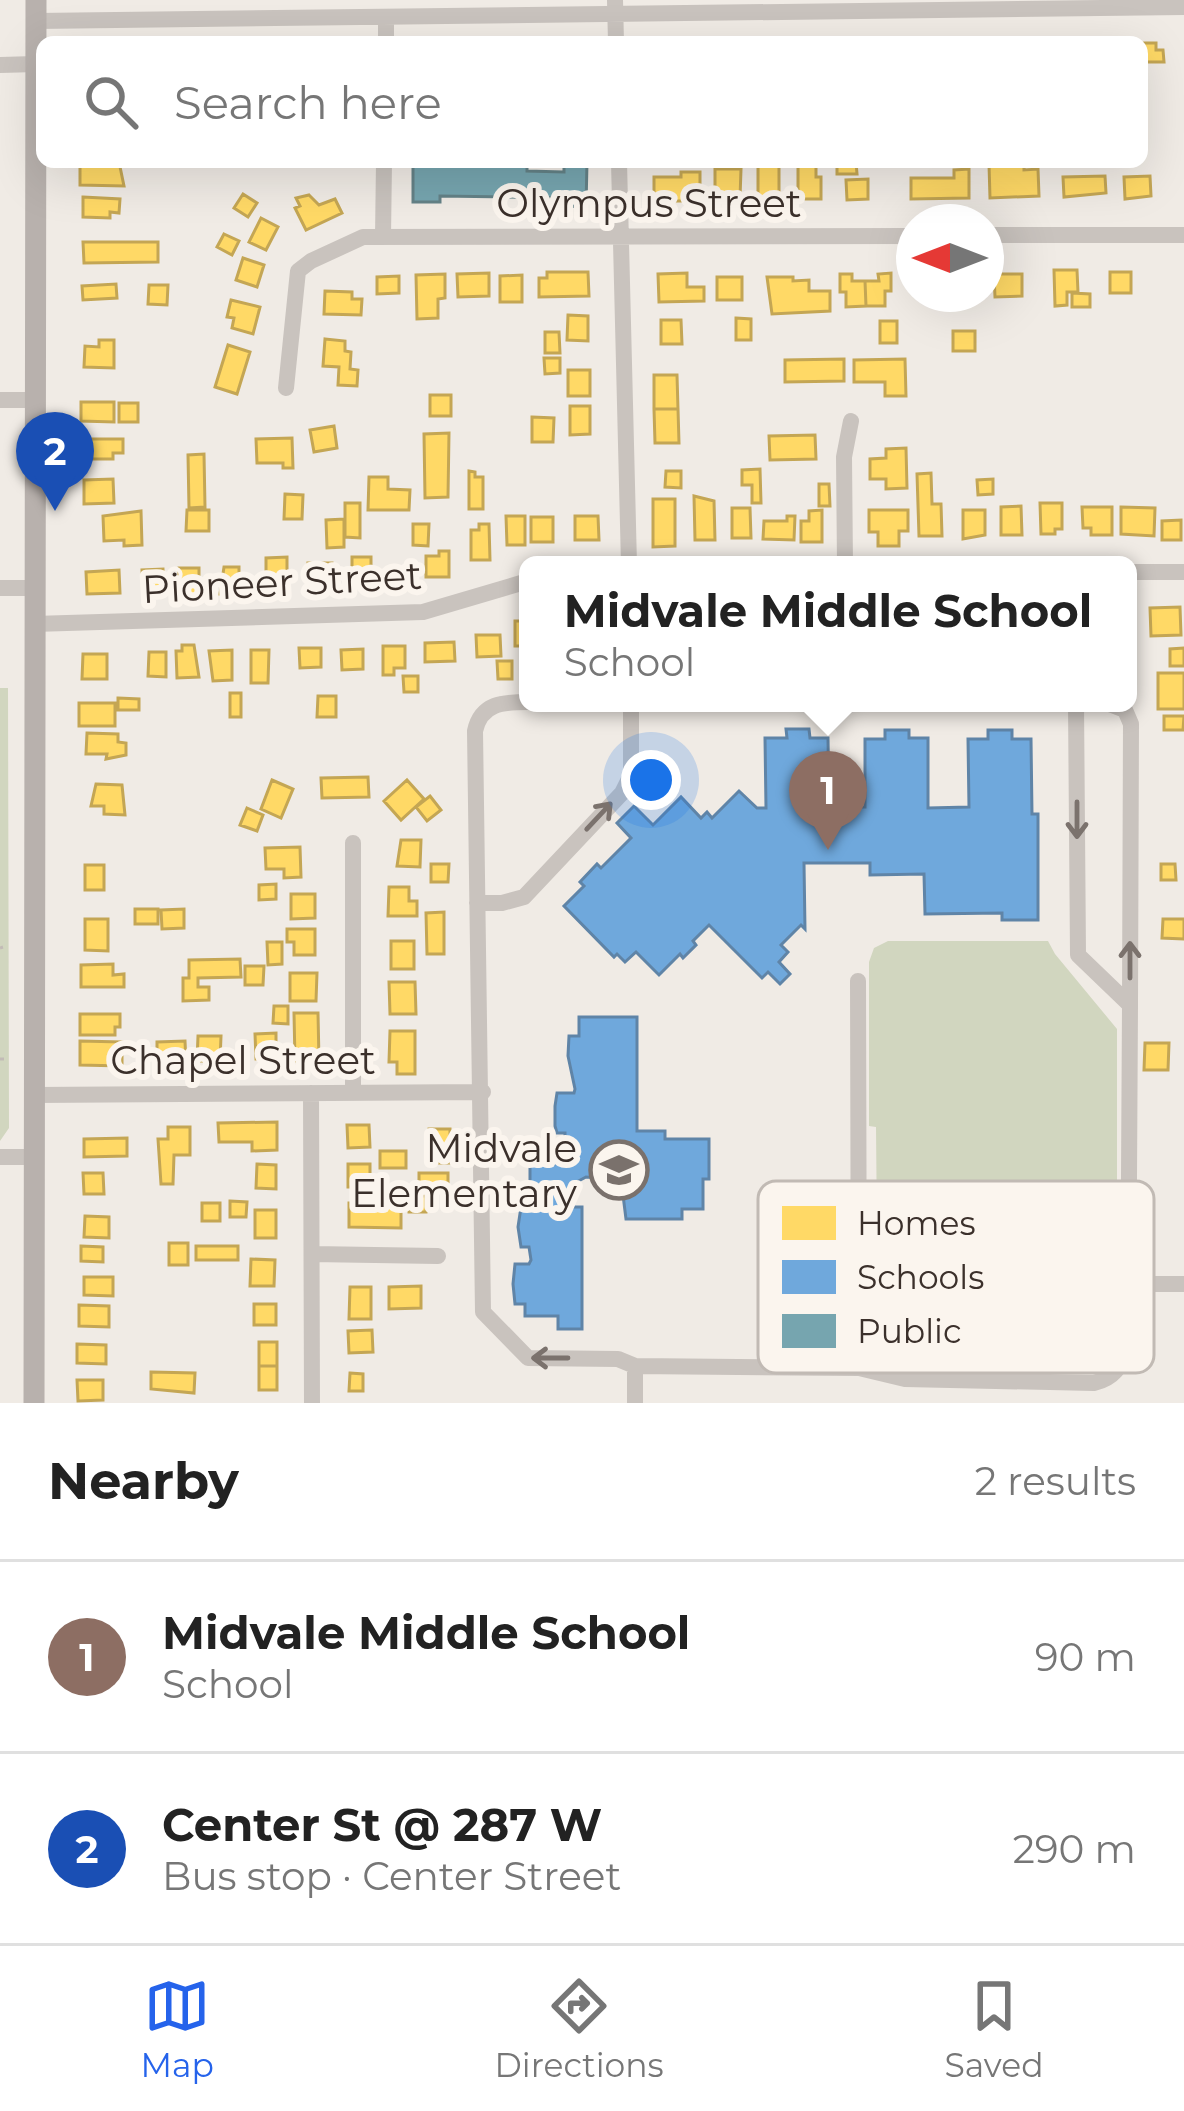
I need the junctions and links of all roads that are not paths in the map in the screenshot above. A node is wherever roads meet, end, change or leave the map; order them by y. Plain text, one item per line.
1 (615, 7) edge
2 (1184, 7) edge
3 (356, 9) edge
4 (36, 11) edge
5 (386, 17) junction
6 (386, 36) edge
7 (0, 64) edge
8 (35, 64) junction
9 (384, 168) edge
10 (619, 168) edge
11 (1004, 235) edge
12 (1184, 235) edge
13 (620, 236) junction
14 (896, 236) edge
15 (383, 237) junction
16 (286, 388) dead end
17 (0, 400) edge
18 (36, 400) junction
19 (851, 421) dead end
20 (629, 556) edge
21 (845, 556) edge
22 (1137, 572) edge
23 (1184, 572) edge
24 (519, 583) edge
25 (0, 588) edge
26 (35, 588) junction
27 (34, 624) junction
28 (519, 703) edge
29 (631, 712) edge
30 (1076, 712) edge
31 (1126, 712) edge
32 (353, 843) dead end
33 (477, 903) junction
34 (858, 981) dead end
35 (1130, 1005) junction
36 (482, 1092) junction
37 (311, 1093) junction
38 (353, 1093) junction
39 (35, 1094) junction
40 (0, 1157) edge
41 (35, 1157) junction
42 (859, 1181) edge
43 (1129, 1181) edge
44 (312, 1254) junction
45 (438, 1256) dead end
46 (635, 1366) junction
47 (758, 1367) edge
48 (880, 1373) edge
49 (1114, 1373) edge
50 (34, 1403) edge
51 (312, 1403) edge
52 (634, 1403) edge

1 - 2 street
1 - 5 street
3 - 4 street
3 - 5 street
4 - 8 main road
5 - 6 street
7 - 8 street
8 - 18 main road
9 - 15 street
10 - 13 street
11 - 12 street
13 - 14 street, Olympus Street
13 - 15 street, Olympus Street
13 - 20 street
15 - 16 street, Olympus Street
17 - 18 street
18 - 26 main road
19 - 21 street
22 - 23 street
24 - 27 street, Pioneer Street
25 - 26 street
26 - 27 main road
27 - 39 main road
28 - 33 street
33 -> 29 street
30 -> 35 street
35 -> 31 street
32 - 38 street
33 - 36 street
34 - 42 street
35 - 43 street
36 - 38 street, Chapel Street
46 -> 36 street
37 - 38 street, Chapel Street
37 - 39 street, Chapel Street
37 - 44 street
39 - 41 main road
40 - 41 street
41 - 50 main road
44 - 45 street
44 - 51 street
46 - 47 street
46 - 52 street
48 - 49 street

